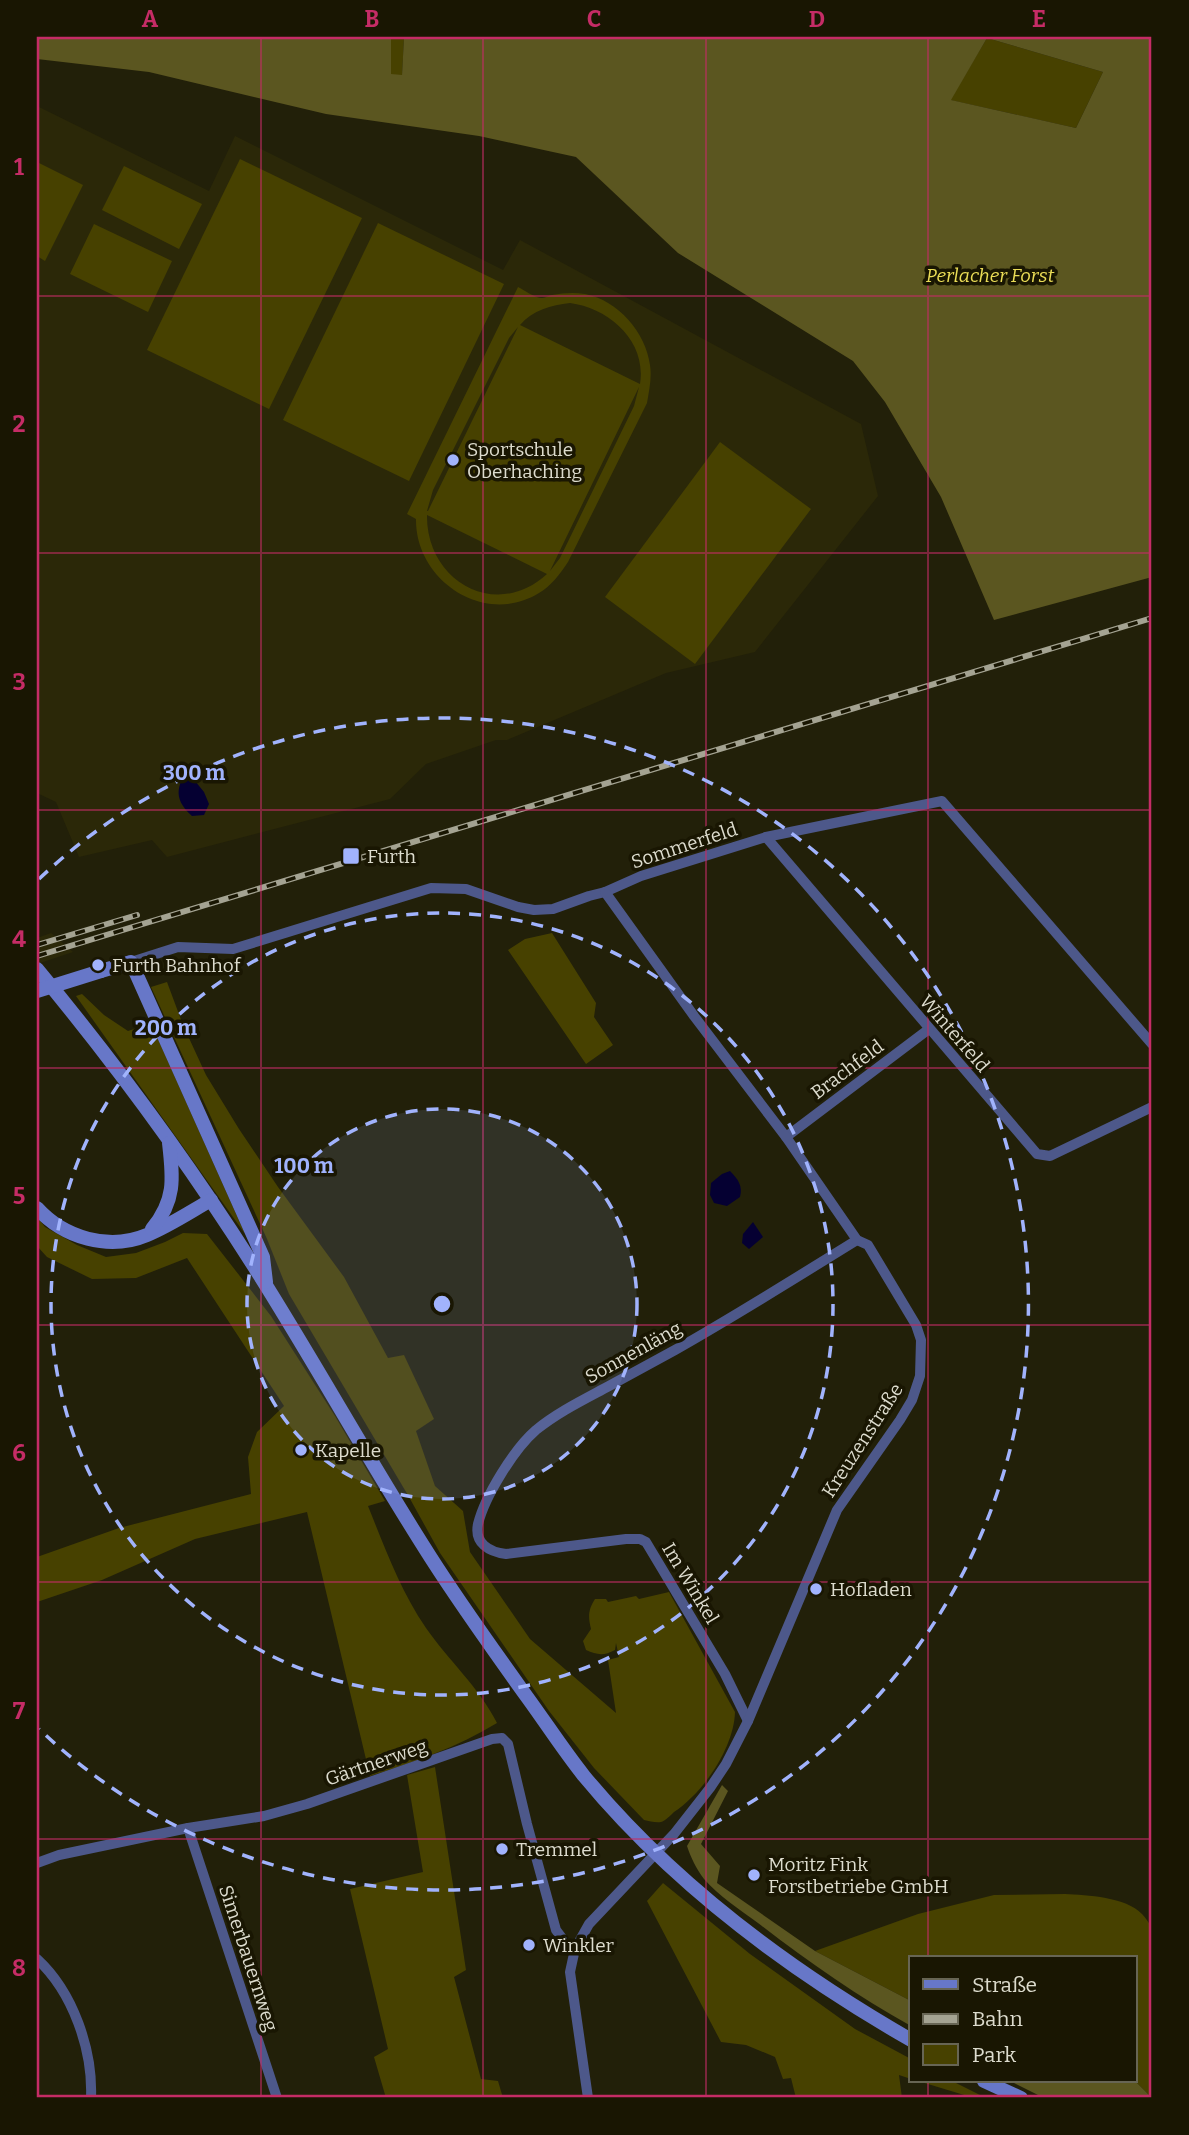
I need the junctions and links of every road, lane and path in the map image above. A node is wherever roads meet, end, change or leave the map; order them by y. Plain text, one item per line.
1 (766, 837) junction
2 (605, 892) junction
3 (131, 962) junction
4 (37, 969) edge
5 (37, 991) edge
6 (929, 1029) junction
7 (1152, 1044) edge
8 (1152, 1107) edge
9 (786, 1137) junction
10 (169, 1142) junction
11 (211, 1200) junction
12 (37, 1208) edge
13 (146, 1235) junction
14 (863, 1242) junction
15 (266, 1286) junction
16 (479, 1540) joint
17 (748, 1721) junction
18 (188, 1828) junction
19 (657, 1853) junction
20 (37, 1863) edge
21 (575, 1949) junction
22 (37, 1959) edge
23 (909, 2039) edge
24 (986, 2082) edge
25 (91, 2098) edge
26 (278, 2098) edge
27 (588, 2098) edge
28 (1021, 2098) edge

1 - 2 street, Sommerfeld
1 - 6 street, Winterfeld
1 - 7 street, Sommerfeld
2 - 3 street, Sommerfeld
2 - 9 street, Kreuzenstraße
3 - 5 main road, bridge
3 - 15 main road
4 - 10 main road
6 - 8 street, Winterfeld
6 - 9 street, Brachfeld
9 - 14 street, Kreuzenstraße
10 - 11 main road
10 - 13 main road
11 - 13 main road
11 - 15 main road
12 - 13 main road
14 - 16 street, Sonnenläng
14 - 17 street, Kreuzenstraße
15 - 19 main road
16 - 17 street, Im Winkel
17 - 19 street, Kreuzenstraße
18 - 20 street, Gärtnerweg
18 - 21 street, Gärtnerweg
18 - 26 street, Simerbauernweg
19 - 21 street, Kreuzenstraße
19 - 23 main road
21 - 27 street
22 - 25 street
24 - 28 main road

